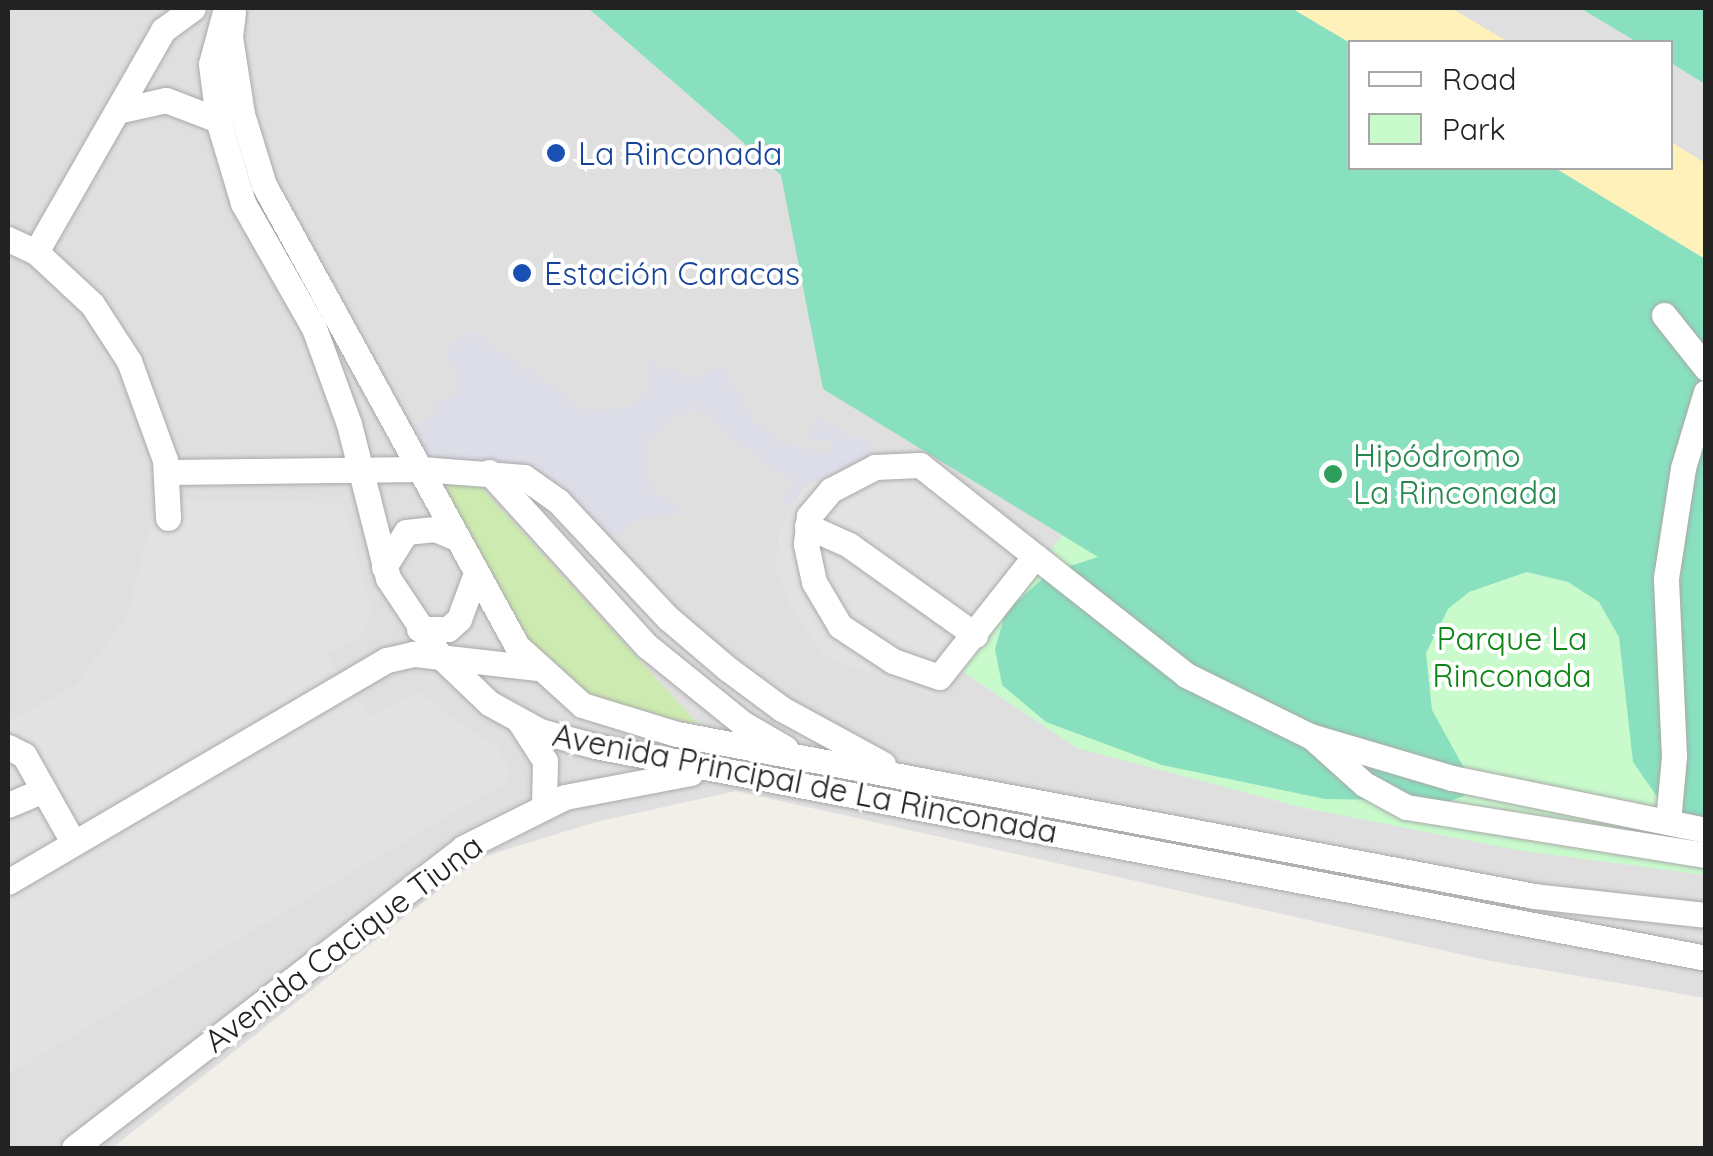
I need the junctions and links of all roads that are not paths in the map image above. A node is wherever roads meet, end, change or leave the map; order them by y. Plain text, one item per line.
1 (193, 8) edge
2 (230, 8) edge
3 (117, 112) junction
4 (218, 120) junction
5 (8, 239) edge
6 (36, 252) junction
7 (1664, 315) dead end
8 (1706, 368) edge
9 (1706, 392) edge
10 (422, 469) junction
11 (360, 471) junction
12 (168, 472) junction
13 (489, 472) junction
14 (168, 518) dead end
15 (807, 526) junction
16 (454, 537) junction
17 (1035, 556) junction
18 (384, 566) junction
19 (475, 576) junction
20 (419, 630) junction
21 (975, 635) junction
22 (440, 656) junction
23 (536, 668) junction
24 (518, 718) junction
25 (1310, 736) junction
26 (8, 747) edge
27 (798, 756) junction
28 (711, 770) junction
29 (905, 776) junction
30 (42, 791) junction
31 (8, 804) edge
32 (544, 804) junction
33 (1668, 822) junction
34 (1706, 830) edge
35 (73, 842) junction
36 (1706, 855) edge
37 (8, 882) edge
38 (1706, 915) edge
39 (1706, 958) edge
40 (74, 1148) edge

1 - 3 street
2 - 4 street, Avenida Principal de La Rinconada
2 - 10 street, Avenida Principal de La Rinconada
3 - 4 street
3 - 6 street
4 - 11 street, Avenida Principal de La Rinconada
5 - 6 street
6 - 12 street
7 - 8 street
9 - 33 street
10 - 11 street
10 - 13 street
10 - 16 street, Avenida Principal de La Rinconada
11 - 12 street
11 - 18 street, Avenida Principal de La Rinconada
12 - 14 street
13 - 27 street
13 - 29 street
15 - 17 street
15 - 21 street
15 - 21 street
16 - 18 street
16 - 19 street, Avenida Principal de La Rinconada
17 - 21 street
17 - 25 street
18 - 20 street, Avenida Principal de La Rinconada
19 - 20 street
19 - 23 street, Avenida Principal de La Rinconada
20 - 22 street, Avenida Principal de La Rinconada
22 - 23 street
22 - 24 street, Avenida Principal de La Rinconada
22 - 35 street
23 - 27 street, Avenida Principal de La Rinconada
24 - 28 street, Avenida Principal de La Rinconada
24 - 32 street
25 - 33 street
25 - 36 street
26 - 30 street
27 - 29 street, Avenida Principal de La Rinconada
28 - 32 street, Avenida Cacique Tiuna
28 - 39 street, Avenida Principal de La Rinconada
29 - 38 street, Avenida Principal de La Rinconada
30 - 31 street
30 - 35 street
32 - 40 street, Avenida Cacique Tiuna
33 - 34 street
35 - 37 street

